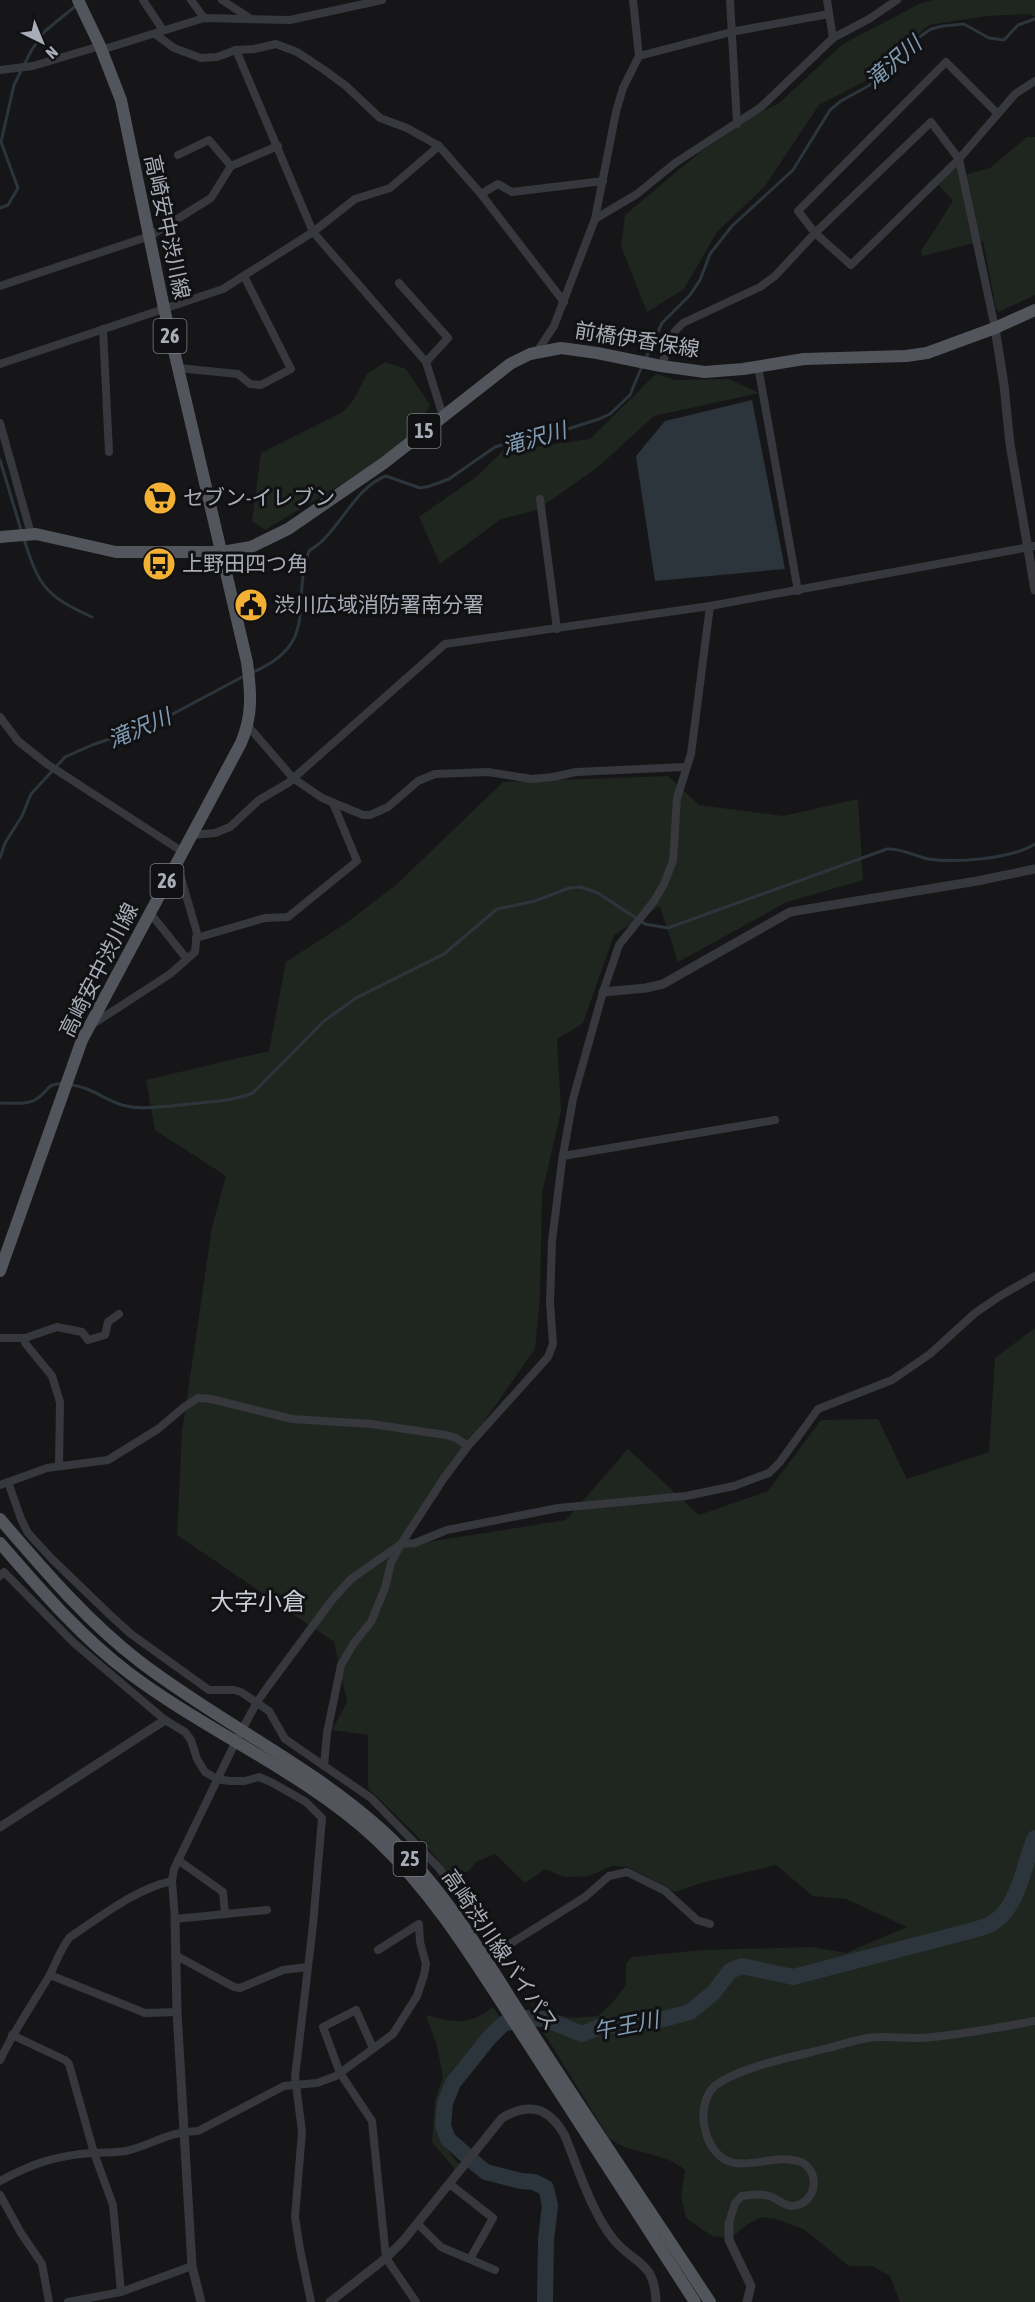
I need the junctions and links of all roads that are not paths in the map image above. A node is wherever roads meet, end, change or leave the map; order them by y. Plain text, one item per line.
1 (78, 0) edge
2 (144, 0) edge
3 (191, 0) edge
4 (222, 0) edge
5 (382, 0) edge
6 (633, 0) edge
7 (730, 0) edge
8 (827, 0) edge
9 (897, 0) edge
10 (829, 14) junction
11 (204, 18) junction
12 (252, 20) junction
13 (159, 32) junction
14 (730, 32) junction
15 (833, 38) junction
16 (101, 48) junction
17 (236, 50) junction
18 (639, 56) junction
19 (0, 70) edge
20 (1035, 81) edge
21 (997, 113) junction
22 (737, 124) junction
23 (278, 146) junction
24 (439, 146) junction
25 (178, 156) dead end
26 (959, 159) junction
27 (231, 166) junction
28 (603, 181) junction
29 (481, 194) junction
30 (595, 219) junction
31 (313, 232) junction
32 (815, 233) junction
33 (150, 236) junction
34 (244, 276) junction
35 (399, 283) dead end
36 (0, 286) edge
37 (564, 302) junction
38 (164, 308) junction
39 (1035, 310) edge
40 (995, 328) junction
41 (104, 329) junction
42 (536, 353) junction
43 (426, 362) junction
44 (0, 364) edge
45 (657, 366) junction
46 (758, 366) junction
47 (178, 368) junction
48 (443, 416) junction
49 (0, 423) edge
50 (109, 452) dead end
51 (540, 499) dead end
52 (31, 534) junction
53 (0, 537) edge
54 (1031, 546) edge
55 (222, 552) junction
56 (1035, 590) edge
57 (798, 591) junction
58 (710, 606) junction
59 (557, 629) junction
60 (0, 717) edge
61 (248, 726) junction
62 (685, 767) junction
63 (293, 778) junction
64 (333, 803) junction
65 (192, 835) junction
66 (180, 857) junction
67 (1035, 869) edge
68 (150, 914) junction
69 (196, 938) junction
70 (187, 958) junction
71 (603, 992) junction
72 (90, 1026) junction
73 (775, 1120) dead end
74 (563, 1156) junction
75 (0, 1271) edge
76 (1035, 1276) edge
77 (119, 1314) dead end
78 (0, 1338) edge
79 (25, 1338) junction
80 (468, 1446) junction
81 (59, 1466) junction
82 (4, 1484) edge
83 (0, 1519) edge
84 (0, 1543) edge
85 (401, 1544) junction
86 (0, 1576) edge
87 (257, 1702) junction
88 (165, 1720) junction
89 (238, 1737) junction
90 (324, 1766) junction
91 (217, 1779) junction
92 (0, 1827) edge
93 (178, 1860) junction
94 (172, 1881) junction
95 (267, 1910) dead end
96 (225, 1914) junction
97 (175, 1919) junction
98 (710, 1924) dead end
99 (378, 1950) dead end
100 (175, 1955) junction
101 (307, 1966) junction
102 (50, 1975) junction
103 (177, 2012) junction
104 (1035, 2021) edge
105 (12, 2035) junction
106 (373, 2048) junction
107 (0, 2060) edge
108 (340, 2073) junction
109 (295, 2084) junction
110 (184, 2131) junction
111 (94, 2153) junction
112 (0, 2181) edge
113 (450, 2185) junction
114 (0, 2195) edge
115 (729, 2223) joint
116 (419, 2224) junction
117 (386, 2258) junction
118 (470, 2259) junction
119 (192, 2266) junction
120 (495, 2270) dead end
121 (121, 2292) junction
122 (50, 2302) edge
123 (68, 2302) edge
124 (201, 2302) edge
125 (311, 2302) edge
126 (330, 2302) edge
127 (416, 2302) edge
128 (656, 2302) edge
129 (695, 2302) edge
130 (710, 2302) edge
131 (747, 2302) edge

1 - 16 main road, 高崎安中渋川線 / 26
2 - 13 street
3 - 11 street
4 - 12 street
5 - 12 street
6 - 18 street
7 - 14 street
8 - 10 street
9 - 15 street
10 - 14 street
10 - 15 street
11 - 12 street
11 - 13 street
13 - 16 street
13 - 17 street
14 - 18 street
14 - 22 street
15 - 22 street
16 - 19 street
16 - 33 main road, 高崎安中渋川線 / 26
17 - 23 street
17 - 24 street
18 - 28 street
20 - 21 street
21 - 26 street
21 - 32 street
22 - 30 street
23 - 27 street
23 - 31 street
24 - 29 street
24 - 31 street
25 - 27 street
26 - 32 street
26 - 32 street
26 - 40 street
27 - 33 street
28 - 29 street
28 - 30 street
29 - 37 street
30 - 37 street
31 - 34 street
31 - 43 street
32 - 45 street
33 - 36 street
33 - 38 main road, 高崎安中渋川線 / 26
34 - 38 street
34 - 47 street
35 - 43 street
37 - 42 street
38 - 41 street
38 - 47 main road, 高崎安中渋川線 / 26
39 - 40 main road, 前橋伊香保線 / 15
40 - 46 main road, 前橋伊香保線 / 15
40 - 54 street
41 - 44 street
41 - 50 street
42 - 45 main road, 前橋伊香保線 / 15
42 - 48 main road, 前橋伊香保線 / 15
43 - 48 street
45 - 46 main road, 前橋伊香保線 / 15
46 - 57 street
47 - 55 main road, 高崎安中渋川線 / 26
48 - 55 main road, 前橋伊香保線 / 15
49 - 52 street
51 - 59 street
52 - 53 main road, 前橋伊香保線 / 15
52 - 55 main road, 前橋伊香保線 / 15
54 - 56 street
54 - 57 street
55 - 61 main road, 高崎安中渋川線 / 26
57 - 58 street
58 - 59 street
58 - 62 street
59 - 63 street
60 - 66 street
61 - 63 street
61 - 65 main road, 高崎安中渋川線 / 26
62 - 64 street
62 - 71 street
63 - 64 street
63 - 65 street
64 - 69 street
65 - 66 main road, 高崎安中渋川線 / 26
66 - 68 main road, 高崎安中渋川線 / 26
66 - 69 street
67 - 71 street
68 - 70 street
68 - 72 main road, 高崎安中渋川線 / 26
69 - 70 street
70 - 72 street
71 - 74 street
72 - 75 main road, 高崎安中渋川線 / 26
73 - 74 street
74 - 80 street
76 - 85 street
77 - 79 street
78 - 79 street
79 - 81 street
80 - 81 street
80 - 85 street
81 - 82 street
82 - 87 street
83 - 89 main road, 高崎渋川線バイパス / 25
84 - 89 main road, 高崎渋川線バイパス / 25
85 - 87 street
85 - 90 street
86 - 88 street
87 - 89 street
87 - 90 street
88 - 91 street
88 - 92 street
89 - 91 street
89 - 129 main road, 高崎渋川線バイパス / 25
89 - 130 main road, 高崎渋川線バイパス / 25
90 - 98 street
91 - 93 street
91 - 101 street
93 - 94 street
93 - 96 street
94 - 97 street
94 - 102 street
95 - 96 street
96 - 97 street
97 - 100 street
99 - 106 street
100 - 101 street
100 - 103 street
101 - 109 street
102 - 103 street
102 - 105 street
103 - 110 street
104 - 115 street
105 - 107 street
105 - 111 street
106 - 108 street
106 - 108 street
108 - 109 street
108 - 117 street
109 - 110 street
109 - 125 street
110 - 111 street
110 - 119 street
111 - 112 street
111 - 121 street
113 - 116 street
113 - 118 street
113 - 128 street
114 - 122 street
115 - 131 street
116 - 117 street
116 - 118 street
117 - 126 street
117 - 127 street
118 - 120 street
119 - 121 street
119 - 124 street
121 - 123 street

